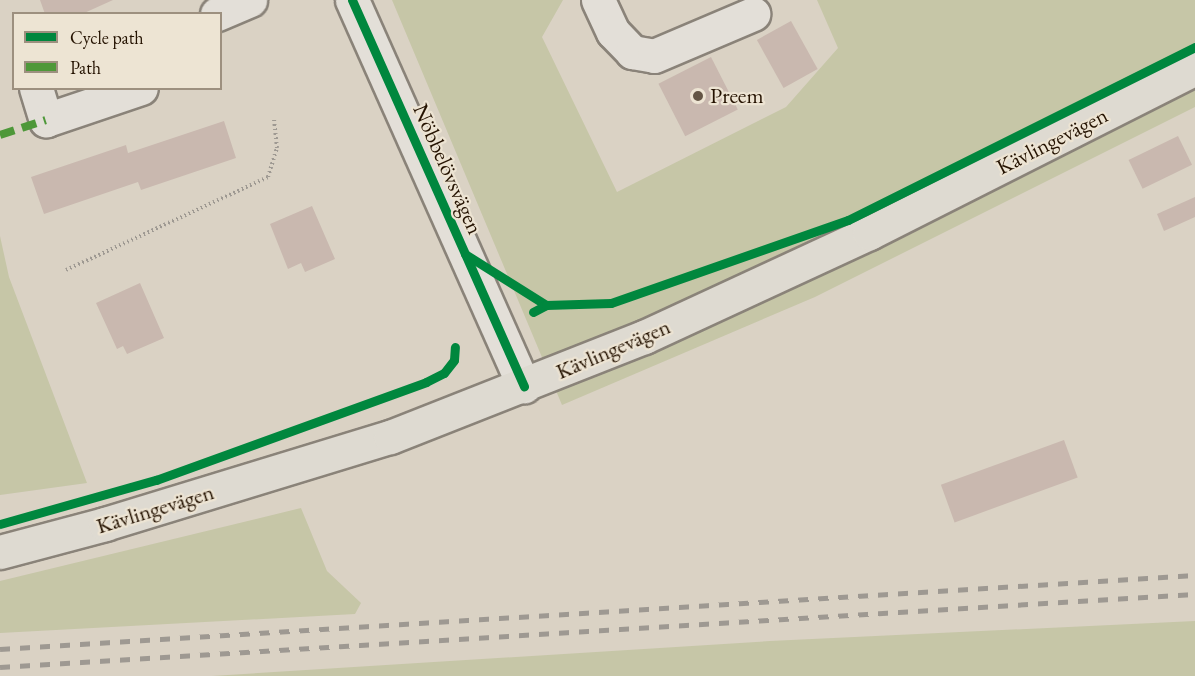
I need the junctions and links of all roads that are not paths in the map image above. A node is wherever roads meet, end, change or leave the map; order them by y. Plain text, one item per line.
1 (250, 0) edge
2 (352, 0) edge
3 (598, 0) edge
4 (222, 12) edge
5 (753, 14) dead end
6 (1195, 68) edge
7 (37, 90) edge
8 (135, 90) edge
9 (524, 386) junction
10 (0, 552) edge

1 - 4 street
2 - 9 street, Nöbbelövsvägen
3 - 5 street
6 - 9 main road, Kävlingevägen
7 - 8 street
9 - 10 main road, Kävlingevägen

